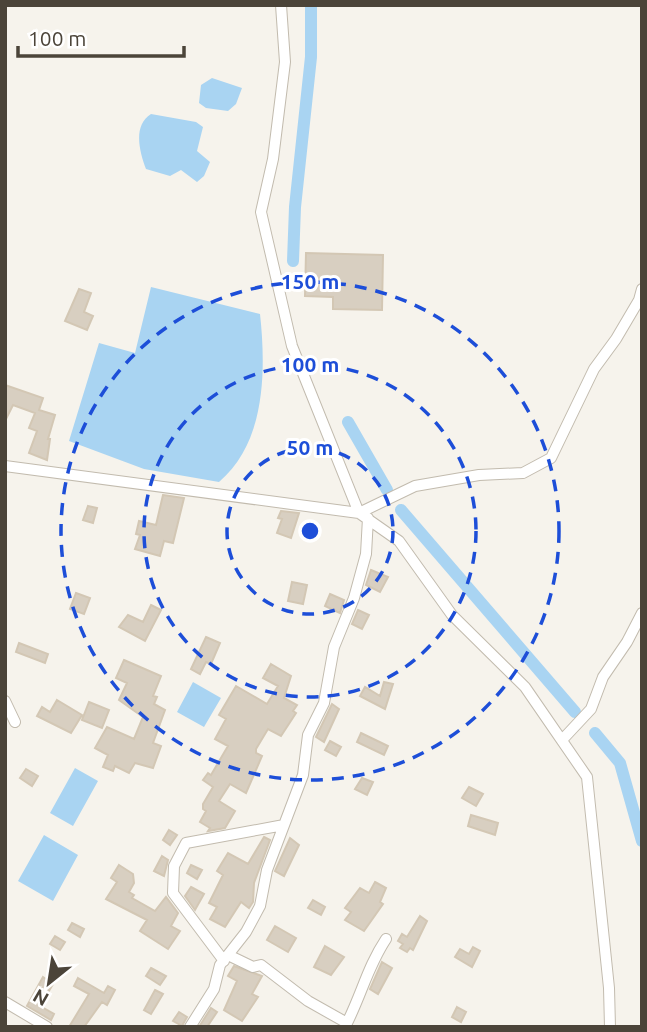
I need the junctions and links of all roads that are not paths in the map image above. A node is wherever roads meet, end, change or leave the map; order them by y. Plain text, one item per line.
1 (281, 5) edge
2 (642, 289) edge
3 (5, 466) edge
4 (364, 516) junction
5 (642, 613) edge
6 (5, 701) edge
7 (15, 722) dead end
8 (562, 740) junction
9 (284, 825) junction
10 (386, 939) dead end
11 (226, 958) junction
12 (5, 1002) edge
13 (47, 1027) edge
14 (190, 1027) edge
15 (610, 1027) edge

1 - 4 street
2 - 4 street
3 - 4 street
4 - 8 street
4 - 9 street
5 - 8 street
6 - 7 street
8 - 15 street
9 - 11 street
9 - 11 street
10 - 11 street
11 - 14 street
12 - 13 street

